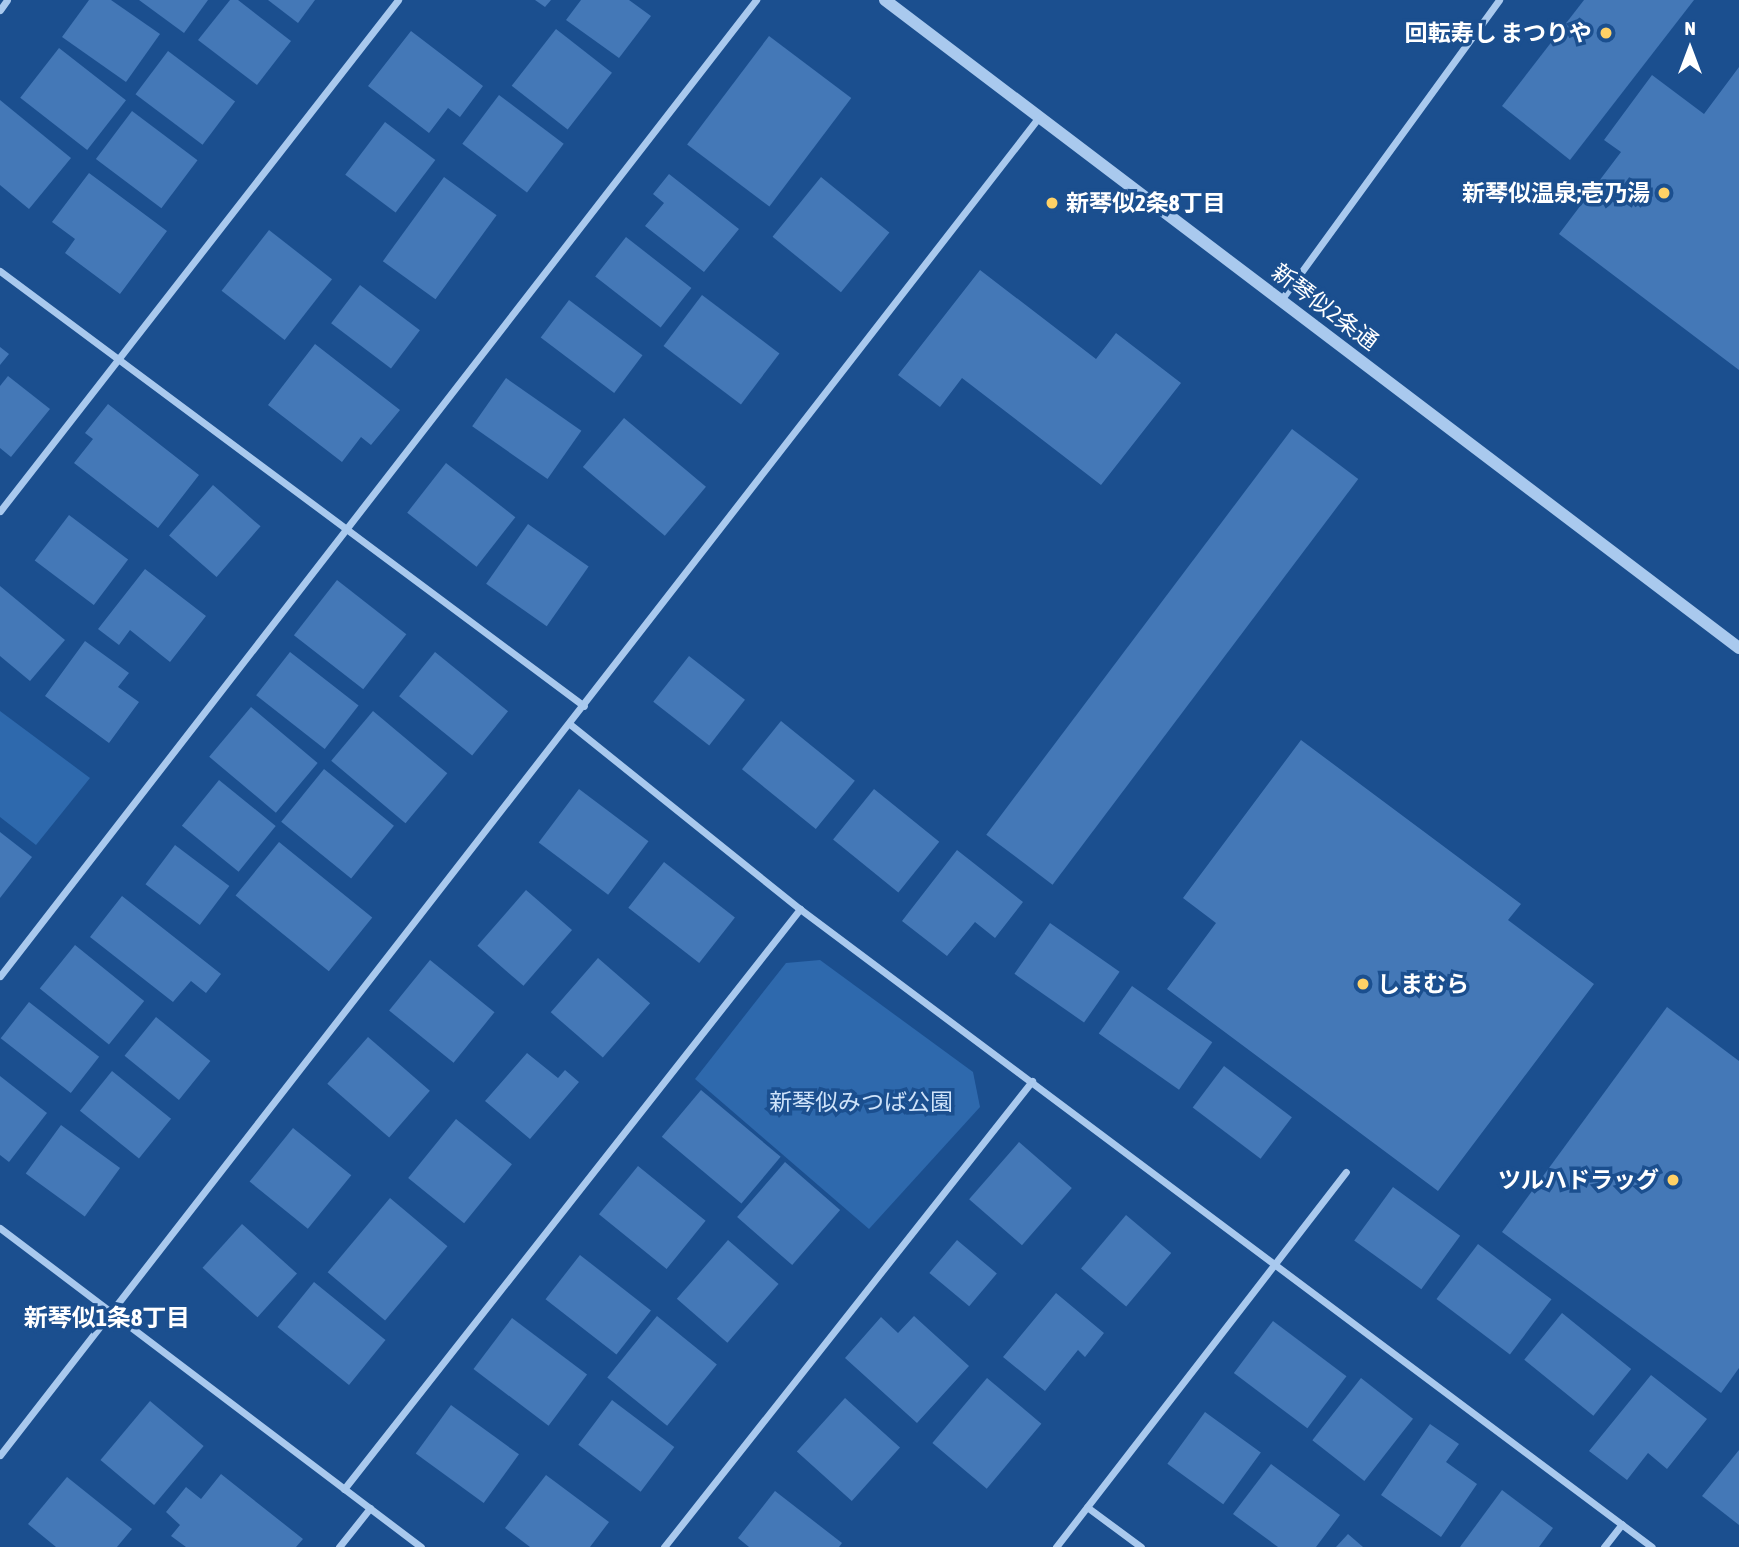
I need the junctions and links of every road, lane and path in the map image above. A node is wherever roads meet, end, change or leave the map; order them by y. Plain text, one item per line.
1 (398, 0) edge
2 (756, 0) edge
3 (885, 0) edge
4 (1499, 0) edge
5 (1039, 117) junction
6 (0, 271) edge
7 (1281, 300) junction
8 (118, 356) junction
9 (0, 511) edge
10 (346, 527) junction
11 (1739, 648) edge
12 (584, 706) junction
13 (571, 725) junction
14 (800, 909) junction
15 (0, 976) edge
16 (1032, 1081) junction
17 (1346, 1172) dead end
18 (0, 1228) edge
19 (1276, 1266) junction
20 (112, 1313) junction
21 (0, 1455) edge
22 (344, 1489) junction
23 (1087, 1507) junction
24 (370, 1508) junction
25 (1622, 1524) junction
26 (339, 1547) edge
27 (421, 1547) edge
28 (664, 1547) edge
29 (1056, 1547) edge
30 (1141, 1547) edge
31 (1604, 1547) edge
32 (1652, 1547) edge

1 - 8 street
2 - 10 street
3 - 5 street, 新琴似2条通
4 - 7 street
5 - 7 street, 新琴似2条通
5 - 12 street
6 - 8 street
7 - 11 street, 新琴似2条通
8 - 9 street
8 - 10 street
10 - 12 street
10 - 15 street
12 - 13 street
13 - 14 street
13 - 20 street
14 - 16 street
14 - 22 street
16 - 19 street
16 - 28 street
17 - 19 street
18 - 20 street
19 - 23 street
19 - 25 street
20 - 21 street
20 - 22 street
22 - 24 street
23 - 29 street
23 - 30 street
24 - 26 street
24 - 27 street
25 - 31 street
25 - 32 street

